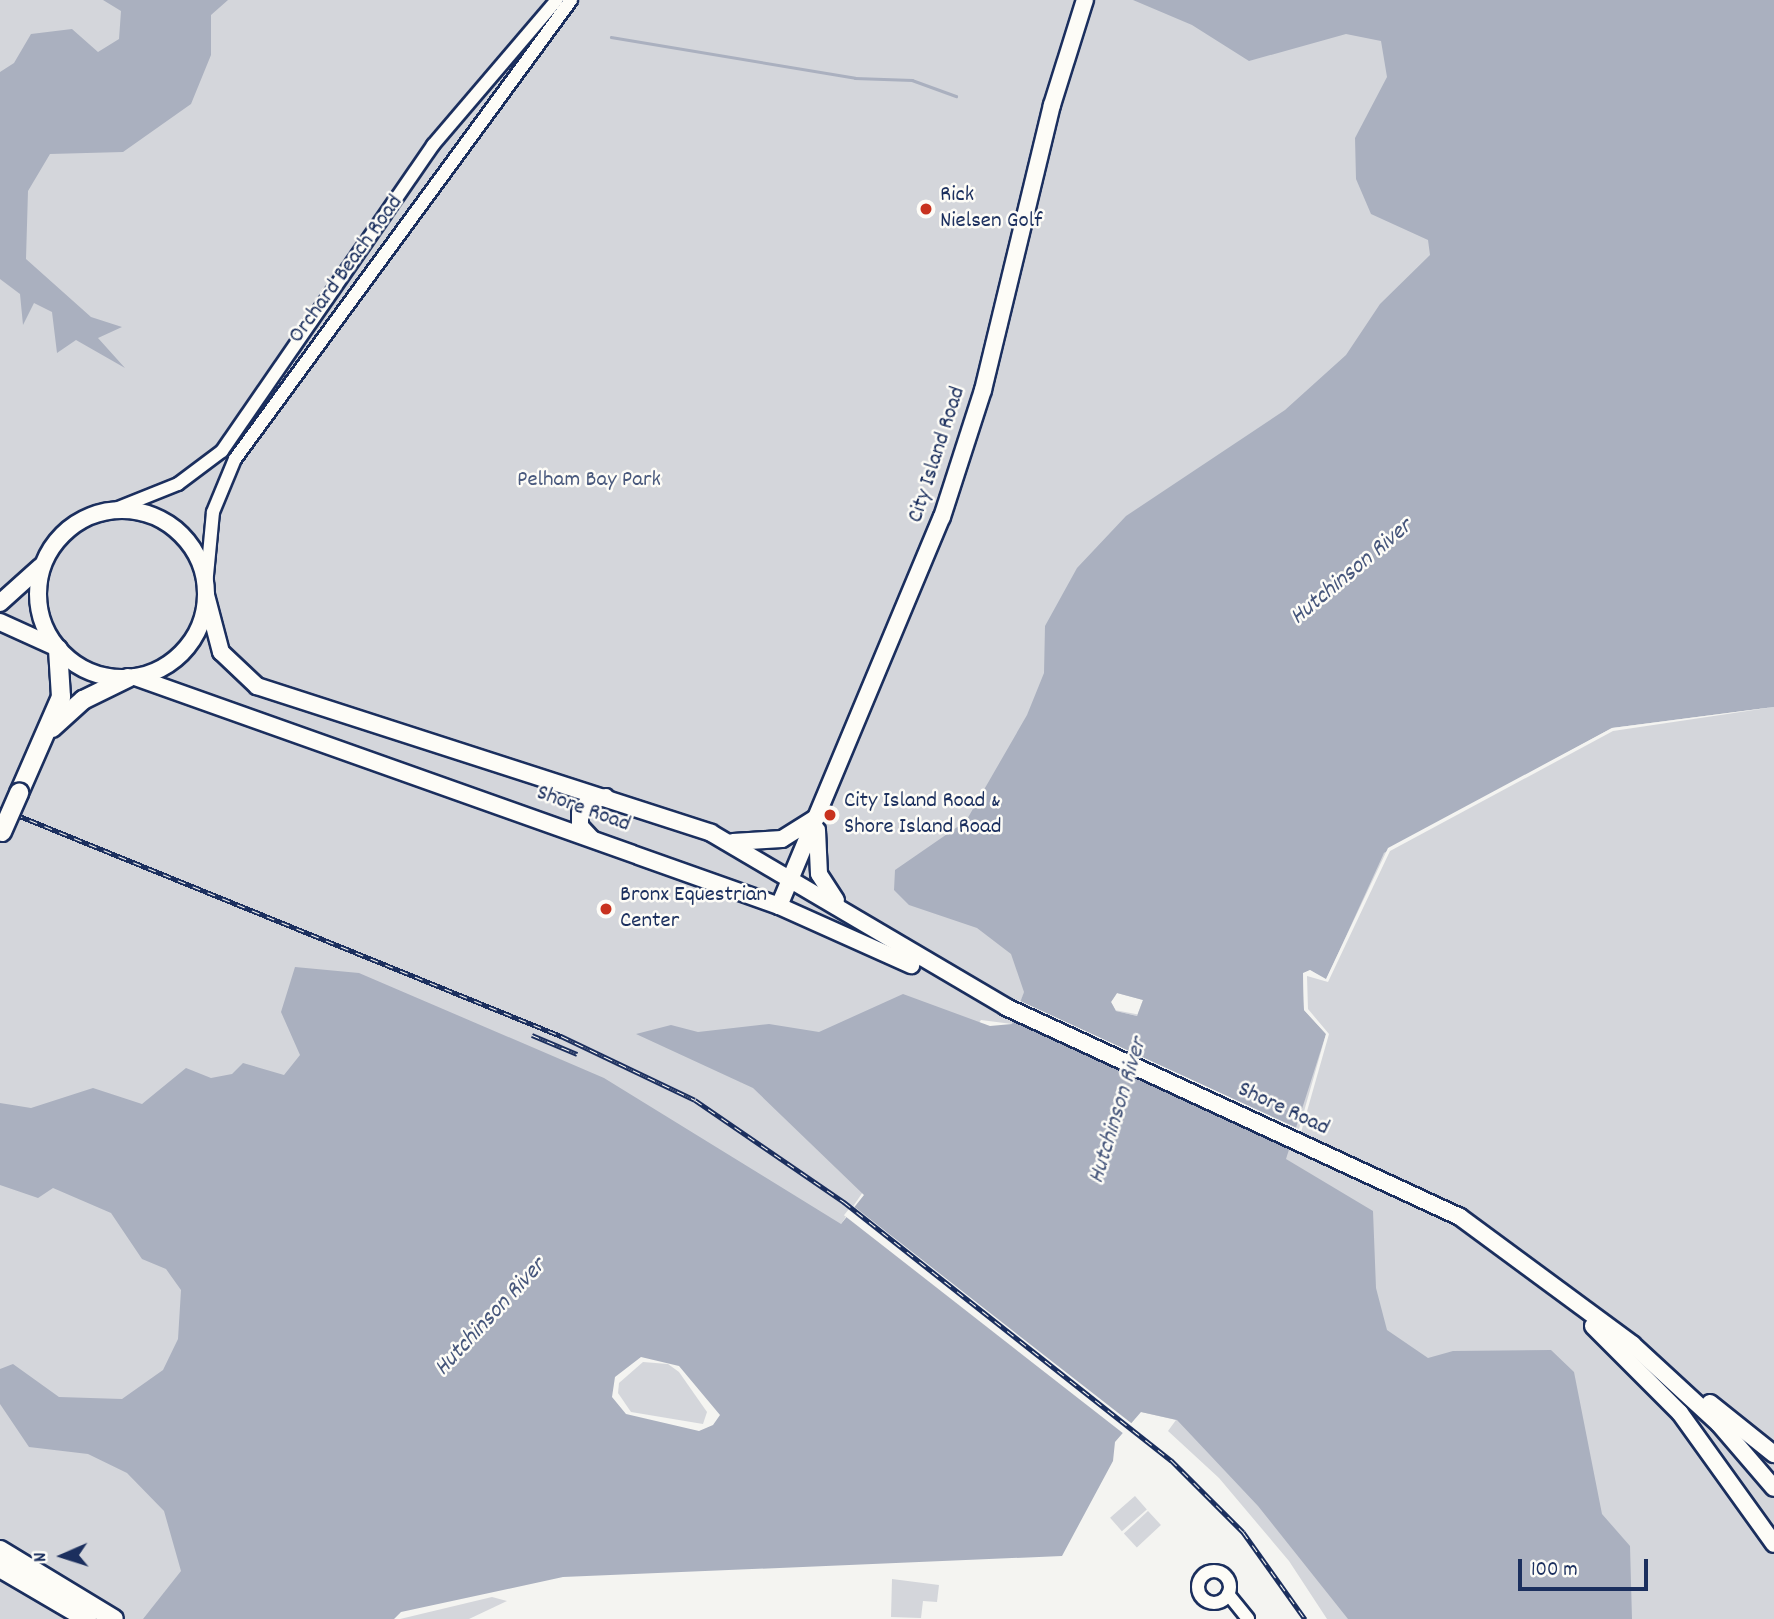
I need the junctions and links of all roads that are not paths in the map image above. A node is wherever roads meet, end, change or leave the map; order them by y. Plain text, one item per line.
1 (557, 0) edge
2 (570, 0) edge
3 (1085, 0) edge
4 (113, 510) junction
5 (49, 553) junction
6 (206, 590) junction
7 (0, 603) edge
8 (0, 622) edge
9 (58, 649) junction
10 (131, 678) junction
11 (41, 742) junction
12 (606, 797) junction
13 (818, 817) junction
14 (1, 834) edge
15 (591, 838) junction
16 (728, 842) junction
17 (792, 876) junction
18 (779, 906) junction
19 (843, 909) junction
20 (1006, 1007) junction
21 (1531, 1270) junction
22 (1632, 1344) junction
23 (1774, 1454) edge
24 (1774, 1488) edge
25 (1774, 1545) edge
26 (0, 1550) edge
27 (0, 1568) edge
28 (0, 1577) edge
29 (34, 1585) junction
30 (1228, 1594) dead end
31 (65, 1595) junction
32 (88, 1619) edge
33 (114, 1619) edge
34 (1248, 1619) edge

1 - 4 street, Orchard Beach Road
2 - 6 street, Orchard Beach Road
3 - 13 main road, City Island Road
4 - 5 main road
4 - 6 main road
5 - 7 main road
5 - 9 main road
6 - 10 main road
6 - 12 main road, Shore Road
8 - 9 main road
9 - 10 main road
9 - 11 highway
10 - 11 highway
10 - 15 main road, Shore Road
11 - 14 highway, bridge
12 - 15 main road
12 - 16 main road, Shore Road
13 - 16 main road
13 - 17 main road, City Island Road
13 - 19 main road
15 - 18 main road, Shore Road
16 - 17 main road, Shore Road
17 - 18 main road, City Island Road
17 - 19 main road, Shore Road
18 - 20 main road, Shore Road
19 - 20 main road, Shore Road
20 - 21 main road, Shore Road
21 - 22 main road, Shore Road
21 - 25 main road, Shore Road
22 - 23 main road
22 - 24 main road, Shore Road
26 - 31 highway
27 - 29 highway
28 - 29 highway
29 - 31 highway
30 - 34 street
31 - 32 highway
31 - 33 highway

